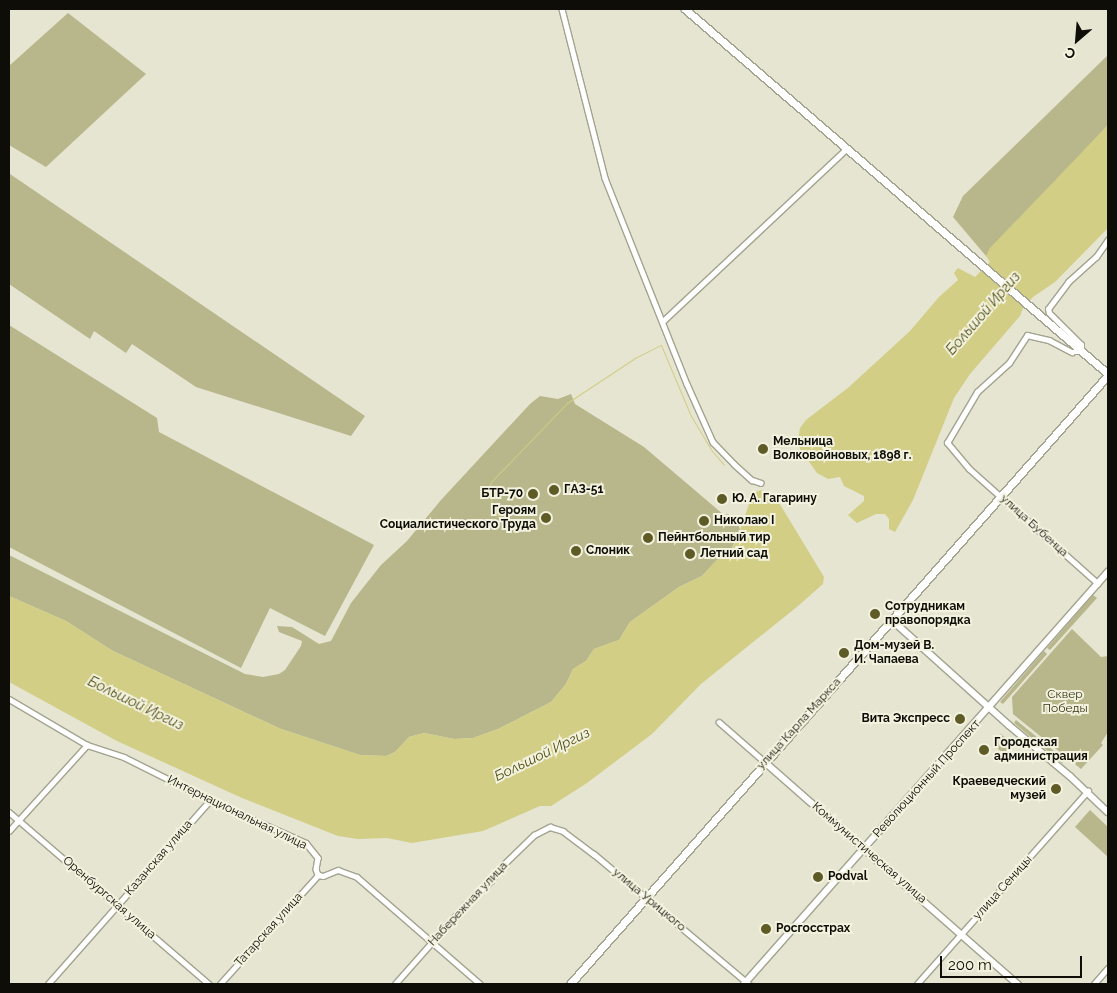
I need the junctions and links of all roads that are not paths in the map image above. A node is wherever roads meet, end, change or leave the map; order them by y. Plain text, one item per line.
1 (562, 9) edge
2 (684, 9) edge
3 (846, 149) junction
4 (1108, 240) edge
5 (662, 322) junction
6 (1081, 352) junction
7 (1108, 375) edge
8 (761, 483) dead end
9 (1001, 497) junction
10 (1108, 572) edge
11 (1098, 584) junction
12 (892, 620) junction
13 (9, 699) edge
14 (990, 708) junction
15 (719, 722) dead end
16 (86, 744) junction
17 (765, 762) junction
18 (1088, 791) junction
19 (210, 800) junction
20 (9, 812) edge
21 (1108, 812) edge
22 (19, 820) junction
23 (544, 828) joint
24 (9, 831) edge
25 (864, 848) junction
26 (318, 875) junction
27 (647, 898) junction
28 (117, 905) junction
29 (962, 934) junction
30 (432, 943) junction
31 (1108, 968) edge
32 (747, 983) edge
33 (48, 984) edge
34 (209, 984) edge
35 (220, 984) edge
36 (395, 984) edge
37 (480, 984) edge
38 (570, 984) edge
39 (917, 984) edge
40 (1018, 984) edge
41 (1094, 984) edge

1 - 5 street
2 - 3 main road
3 - 5 street
3 - 6 main road
4 - 6 street
5 - 8 street
6 - 7 main road
6 - 9 street, улица Бубенца
7 - 9 main road, улица Карла Маркса
9 - 11 street, улица Бубенца
9 - 12 main road, улица Карла Маркса
10 - 11 street, Революционный Проспект
11 - 14 street, Революционный Проспект
12 - 14 street
12 - 17 main road, улица Карла Маркса
13 - 16 street, Интернациональная улица
14 - 18 street
14 - 25 street, Революционный Проспект
15 - 17 street, Коммунистическая улица
16 - 19 street, Интернациональная улица
16 - 22 street
17 - 25 street, Коммунистическая улица
17 - 27 main road, улица Карла Маркса
18 - 21 street
18 - 29 street, улица Сеницы
19 - 26 street, Интернациональная улица
19 - 28 street, Казанская улица
20 - 22 street, Оренбургская улица
22 - 24 street
22 - 28 street, Оренбургская улица
23 - 27 street, улица Урицкого
23 - 30 street, Набережная улица
25 - 29 street, Коммунистическая улица
25 - 32 street, Революционный Проспект
26 - 30 street
26 - 35 street, Татарская улица
27 - 32 street, улица Урицкого
27 - 38 main road, улица Карла Маркса
28 - 33 street, Казанская улица
28 - 34 street, Оренбургская улица
29 - 39 street, улица Сеницы
29 - 40 street, Коммунистическая улица
30 - 36 street, Набережная улица
30 - 37 street
31 - 41 street

